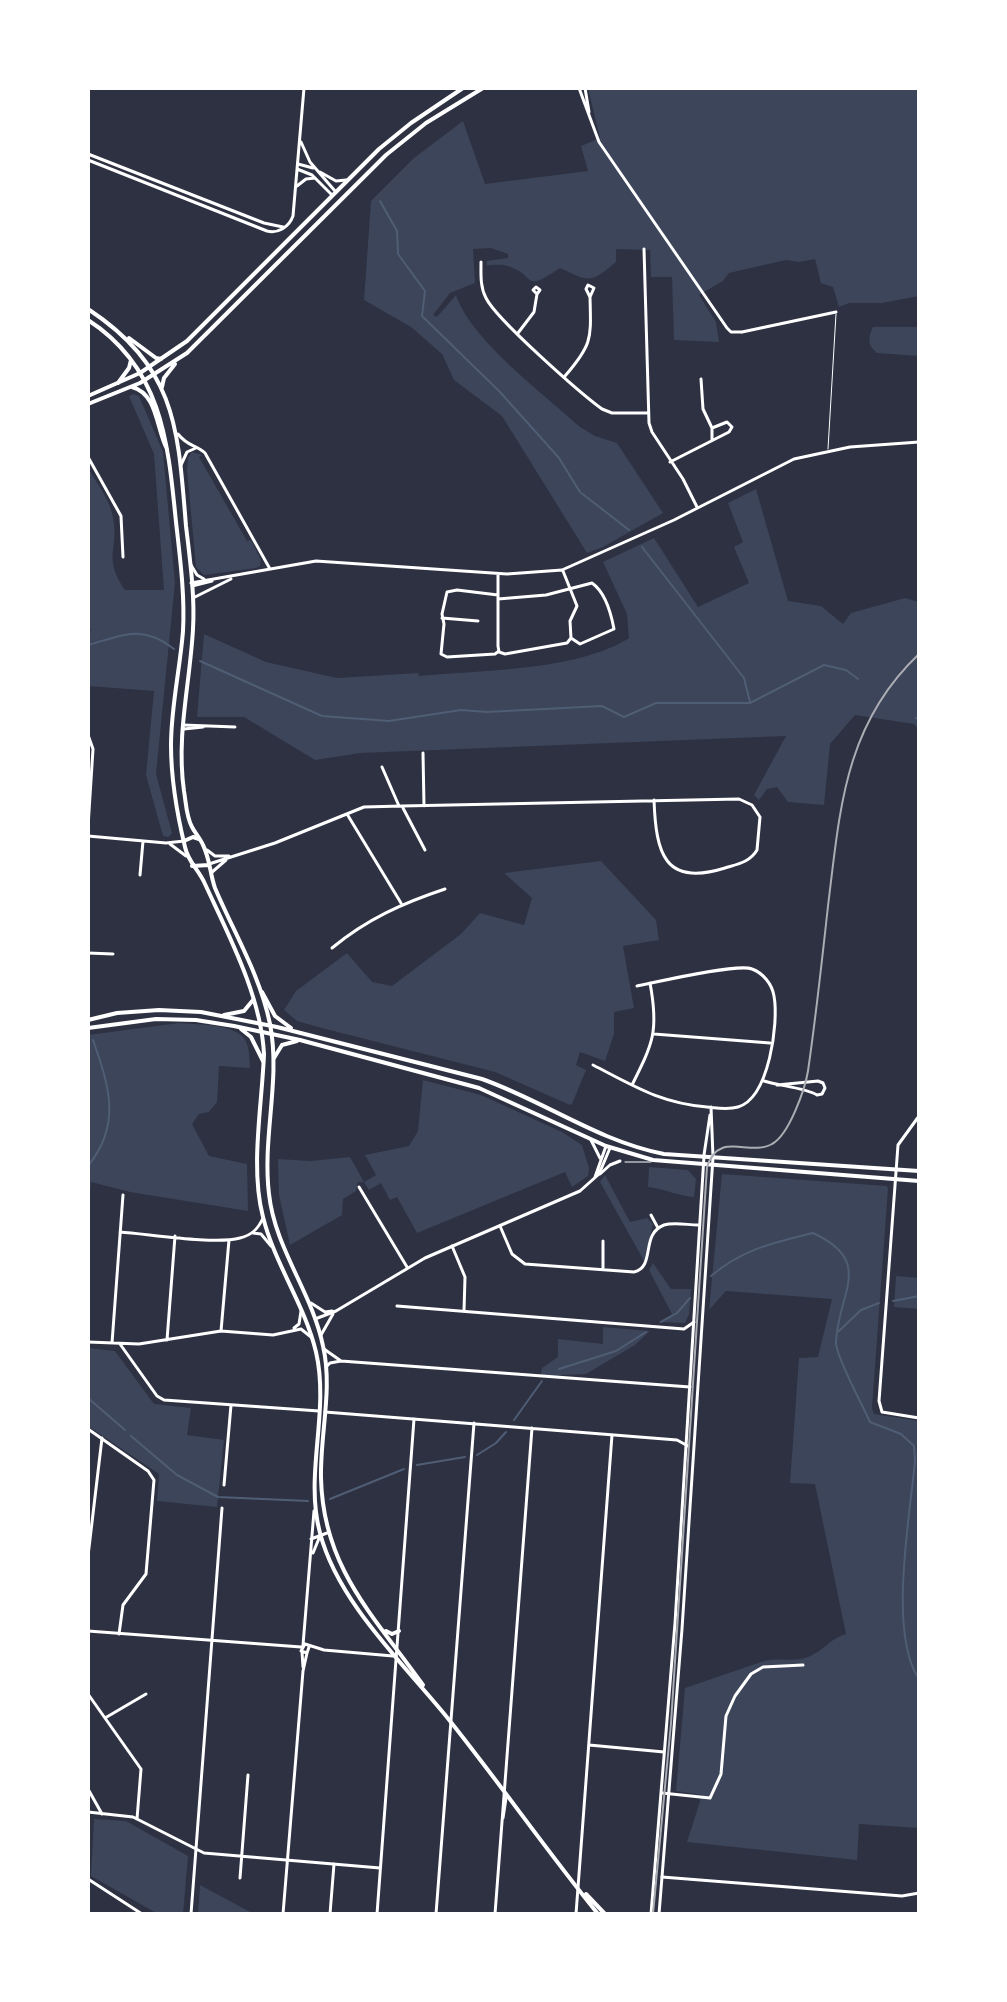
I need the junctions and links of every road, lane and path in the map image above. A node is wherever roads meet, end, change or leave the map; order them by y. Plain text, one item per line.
1 (304, 88) edge
2 (463, 88) edge
3 (483, 88) edge
4 (582, 88) edge
5 (300, 138) junction
6 (88, 154) edge
7 (88, 160) edge
8 (297, 167) junction
9 (316, 170) junction
10 (348, 179) junction
11 (318, 180) junction
12 (296, 188) junction
13 (334, 193) junction
14 (341, 200) junction
15 (285, 227) junction
16 (644, 249) dead end
17 (481, 262) dead end
18 (537, 294) dead end
19 (590, 297) dead end
20 (88, 309) edge
21 (836, 312) joint
22 (88, 320) edge
23 (518, 333) junction
24 (123, 335) junction
25 (131, 359) junction
26 (164, 359) junction
27 (179, 359) junction
28 (150, 367) junction
29 (140, 373) junction
30 (154, 375) junction
31 (565, 376) junction
32 (701, 379) dead end
33 (145, 380) junction
34 (117, 384) junction
35 (132, 387) junction
36 (163, 390) junction
37 (88, 396) edge
38 (88, 404) edge
39 (647, 413) junction
40 (712, 428) junction
41 (178, 434) junction
42 (712, 439) junction
43 (919, 442) edge
44 (196, 448) junction
45 (828, 452) junction
46 (169, 455) junction
47 (88, 457) edge
48 (670, 462) junction
49 (181, 466) junction
50 (698, 508) junction
51 (123, 557) dead end
52 (189, 557) junction
53 (270, 569) junction
54 (562, 570) junction
55 (498, 574) junction
56 (238, 575) junction
57 (213, 580) junction
58 (192, 585) junction
59 (182, 586) junction
60 (571, 589) junction
61 (498, 597) junction
62 (193, 600) junction
63 (442, 618) junction
64 (478, 621) dead end
65 (571, 638) junction
66 (499, 651) junction
67 (184, 706) junction
68 (194, 724) junction
69 (172, 726) junction
70 (182, 727) junction
71 (203, 727) junction
72 (235, 727) dead end
73 (96, 733) dead end
74 (89, 736) edge
75 (423, 753) dead end
76 (382, 767) dead end
77 (654, 800) junction
78 (400, 806) junction
79 (424, 806) junction
80 (347, 814) junction
81 (88, 827) edge
82 (182, 831) junction
83 (88, 836) edge
84 (143, 841) junction
85 (184, 841) junction
86 (166, 843) junction
87 (202, 843) junction
88 (425, 850) dead end
89 (233, 856) junction
90 (189, 859) junction
91 (209, 864) junction
92 (192, 865) junction
93 (140, 875) dead end
94 (211, 876) junction
95 (445, 889) dead end
96 (401, 903) junction
97 (332, 948) dead end
98 (88, 953) edge
99 (113, 954) dead end
100 (650, 983) junction
101 (637, 986) dead end
102 (261, 990) junction
103 (254, 999) junction
104 (217, 1015) junction
105 (88, 1020) edge
106 (260, 1024) junction
107 (270, 1025) junction
108 (234, 1026) junction
109 (88, 1028) edge
110 (262, 1032) junction
111 (299, 1032) junction
112 (272, 1034) junction
113 (654, 1034) junction
114 (300, 1040) junction
115 (772, 1043) junction
116 (274, 1059) junction
117 (263, 1063) junction
118 (593, 1065) dead end
119 (762, 1081) junction
120 (632, 1085) junction
121 (777, 1085) junction
122 (711, 1109) junction
123 (919, 1116) edge
124 (590, 1138) junction
125 (611, 1139) junction
126 (608, 1147) junction
127 (704, 1156) junction
128 (713, 1157) junction
129 (623, 1162) joint
130 (665, 1162) junction
131 (703, 1165) junction
132 (714, 1165) junction
133 (597, 1169) junction
134 (897, 1170) junction
135 (919, 1171) edge
136 (597, 1177) junction
137 (896, 1179) junction
138 (919, 1181) edge
139 (590, 1183) junction
140 (359, 1187) dead end
141 (123, 1195) dead end
142 (651, 1215) dead end
143 (263, 1218) junction
144 (698, 1225) junction
145 (500, 1226) junction
146 (658, 1228) junction
147 (120, 1232) junction
148 (250, 1234) junction
149 (175, 1235) junction
150 (229, 1240) junction
151 (603, 1241) dead end
152 (271, 1246) junction
153 (452, 1246) junction
154 (407, 1267) junction
155 (603, 1270) junction
156 (306, 1299) junction
157 (397, 1306) dead end
158 (301, 1311) junction
159 (336, 1311) junction
160 (464, 1311) junction
161 (315, 1319) junction
162 (694, 1322) junction
163 (684, 1329) junction
164 (290, 1330) junction
165 (221, 1331) junction
166 (321, 1335) junction
167 (311, 1336) junction
168 (693, 1338) junction
169 (167, 1340) junction
170 (88, 1342) edge
171 (112, 1344) junction
172 (120, 1344) junction
173 (324, 1349) junction
174 (341, 1361) junction
175 (326, 1367) junction
176 (690, 1387) junction
177 (231, 1405) junction
178 (322, 1411) junction
179 (919, 1418) edge
180 (414, 1419) junction
181 (474, 1423) junction
182 (532, 1428) junction
183 (88, 1429) edge
184 (688, 1434) junction
185 (612, 1435) junction
186 (102, 1438) junction
187 (677, 1440) junction
188 (688, 1446) junction
189 (224, 1485) dead end
190 (222, 1508) dead end
191 (315, 1508) junction
192 (327, 1533) junction
193 (320, 1536) junction
194 (311, 1539) junction
195 (88, 1556) edge
196 (312, 1557) junction
197 (379, 1624) junction
198 (88, 1631) edge
199 (399, 1631) junction
200 (119, 1634) junction
201 (212, 1641) junction
202 (305, 1649) junction
203 (398, 1650) junction
204 (397, 1657) junction
205 (803, 1665) dead end
206 (88, 1694) edge
207 (146, 1694) dead end
208 (443, 1713) junction
209 (105, 1718) junction
210 (451, 1722) junction
211 (589, 1745) junction
212 (666, 1752) junction
213 (248, 1775) dead end
214 (88, 1789) edge
215 (504, 1791) junction
216 (662, 1793) junction
217 (670, 1793) junction
218 (505, 1809) junction
219 (519, 1810) junction
220 (88, 1812) edge
221 (102, 1814) junction
222 (137, 1819) junction
223 (502, 1821) junction
224 (195, 1850) junction
225 (242, 1856) junction
226 (288, 1860) junction
227 (334, 1864) junction
228 (380, 1868) junction
229 (662, 1877) junction
230 (240, 1878) dead end
231 (88, 1879) edge
232 (578, 1887) junction
233 (919, 1893) edge
234 (142, 1914) edge
235 (191, 1914) edge
236 (283, 1914) edge
237 (330, 1914) edge
238 (377, 1914) edge
239 (436, 1914) edge
240 (495, 1914) edge
241 (576, 1914) edge
242 (598, 1914) edge
243 (605, 1914) edge
244 (651, 1914) edge
245 (659, 1914) edge

1 - 5 street
2 - 10 main road
3 - 14 main road
4 - 21 street
5 - 8 street
5 - 9 street
6 - 15 street
7 - 15 street
8 - 9 street
8 - 11 street
8 - 12 street
9 - 10 street
9 - 13 street
10 - 13 main road
11 - 12 street
11 - 13 street
12 - 15 street
13 - 14 main road
13 - 26 main road
14 - 27 main road
16 - 39 street
17 - 23 street
18 - 23 street
19 - 31 street
20 - 24 main road
21 - 45 lane
22 - 25 main road
23 - 31 street
24 - 26 main road
24 - 28 main road
25 - 29 main road
25 - 34 main road
26 - 28 main road
27 - 30 main road
27 - 36 main road
28 - 29 main road
28 - 30 main road
29 - 33 main road
29 - 34 main road
30 - 33 main road
30 - 36 main road
31 - 39 street
32 - 40 street
33 - 35 main road
33 - 46 main road
34 - 37 main road
35 - 38 main road
35 - 46 main road
36 - 41 main road
39 - 48 street
40 - 42 street
40 - 42 street
41 - 44 street
41 - 49 main road
42 - 48 street
43 - 45 street
44 - 49 street
44 - 53 street
45 - 50 street
46 - 59 main road
47 - 51 street
48 - 50 street
49 - 52 main road
50 - 54 street
52 - 57 street
52 - 58 main road
53 - 55 street
53 - 56 street
54 - 55 street
54 - 60 street
55 - 61 street
56 - 57 street
56 - 62 street
57 - 58 street
58 - 59 main road
58 - 62 main road
59 - 69 main road
60 - 61 street
60 - 65 street
60 - 65 street
61 - 63 street
61 - 66 street
62 - 67 main road
63 - 64 street
63 - 66 street
65 - 66 street
67 - 68 street
67 - 70 main road
68 - 70 street
68 - 71 street
69 - 70 main road
69 - 82 main road
70 - 71 street
70 - 87 main road
71 - 72 street
73 - 74 street
74 - 81 street
75 - 79 street
76 - 78 street
77 - 77 street
77 - 79 street
78 - 79 street
78 - 80 street
78 - 88 street
80 - 89 street
80 - 96 street
82 - 85 main road
82 - 86 street
83 - 84 street
84 - 86 street
84 - 93 street
85 - 86 street
85 - 87 main road
85 - 90 main road
86 - 90 street
87 - 89 street
87 - 91 main road
89 - 91 street
89 - 94 street
90 - 92 main road
91 - 92 main road
91 - 94 main road
92 - 103 main road
94 - 102 main road
95 - 96 street
96 - 97 street
98 - 99 street
100 - 101 street
100 - 113 street
100 - 115 street
102 - 107 main road
102 - 111 main road
103 - 104 main road
103 - 106 main road
104 - 105 main road
104 - 106 main road
106 - 107 main road
106 - 110 main road
107 - 111 main road
107 - 112 main road
108 - 109 main road
108 - 110 main road
108 - 117 main road
110 - 112 main road
110 - 117 main road
111 - 125 main road
112 - 114 main road
112 - 116 main road
113 - 115 street
113 - 120 street
114 - 116 main road
114 - 124 main road
115 - 119 street
116 - 156 main road
117 - 143 main road
118 - 120 street
119 - 121 street
119 - 122 street
120 - 122 street
121 - 121 street
122 - 127 street
122 - 128 street
123 - 134 street
124 - 126 main road
124 - 133 street
125 - 126 main road
125 - 127 main road
126 - 130 main road
126 - 133 street
126 - 136 street
127 - 128 main road
127 - 131 street
128 - 132 street
128 - 134 main road
129 - 130 lane
129 - 136 street
130 - 131 main road
131 - 132 main road
131 - 144 street
132 - 137 main road
132 - 217 street
133 - 139 street
134 - 135 main road
134 - 137 street
136 - 139 street
137 - 138 main road
137 - 179 street
139 - 145 street
140 - 154 street
141 - 147 street
142 - 146 street
143 - 148 street
143 - 152 main road
144 - 146 street
144 - 162 street
145 - 153 street
145 - 155 street
146 - 155 street
147 - 149 street
147 - 171 street
148 - 150 street
148 - 152 street
149 - 150 street
149 - 169 street
150 - 165 street
151 - 155 street
152 - 158 main road
153 - 154 street
153 - 160 street
154 - 159 street
156 - 159 street
156 - 161 main road
157 - 160 street
158 - 164 street
158 - 167 main road
159 - 161 street
159 - 166 street
160 - 163 street
161 - 166 main road
161 - 167 main road
162 - 163 street
162 - 168 street
163 - 168 street
164 - 165 street
164 - 167 street
165 - 169 street
166 - 173 main road
167 - 178 main road
168 - 176 street
169 - 172 street
170 - 171 street
171 - 172 street
172 - 177 street
173 - 174 street
173 - 175 main road
174 - 175 street
174 - 176 street
175 - 178 main road
176 - 184 street
177 - 178 street
177 - 189 street
178 - 180 street
178 - 191 main road
178 - 192 main road
180 - 181 street
180 - 199 street
181 - 182 street
181 - 210 street
182 - 185 street
182 - 215 street
183 - 186 street
184 - 187 street
184 - 188 street
185 - 187 street
185 - 211 street
186 - 195 street
186 - 200 street
187 - 188 street
188 - 212 street
190 - 201 street
191 - 193 main road
191 - 194 street
192 - 193 street
192 - 197 main road
193 - 194 street
193 - 196 street
193 - 204 main road
194 - 196 street
196 - 202 street
197 - 199 main road
197 - 203 main road
198 - 200 street
199 - 203 street
200 - 201 street
201 - 202 street
201 - 224 street
202 - 204 street
202 - 226 street
203 - 204 street
203 - 208 main road
204 - 208 main road
204 - 228 street
205 - 217 street
206 - 209 street
207 - 209 street
208 - 210 main road
209 - 222 street
210 - 215 main road
210 - 239 street
211 - 212 street
211 - 232 street
212 - 216 street
213 - 225 street
214 - 221 street
215 - 218 street
215 - 219 main road
215 - 223 street
216 - 217 street
216 - 244 street
217 - 229 street
218 - 219 street
218 - 223 street
219 - 232 main road
220 - 221 street
221 - 222 street
222 - 224 street
223 - 240 street
224 - 225 street
224 - 235 street
225 - 226 street
225 - 230 street
226 - 227 street
226 - 236 street
227 - 228 street
227 - 237 street
228 - 238 street
229 - 233 street
229 - 245 street
231 - 234 street
232 - 241 street
232 - 242 main road
232 - 243 main road

